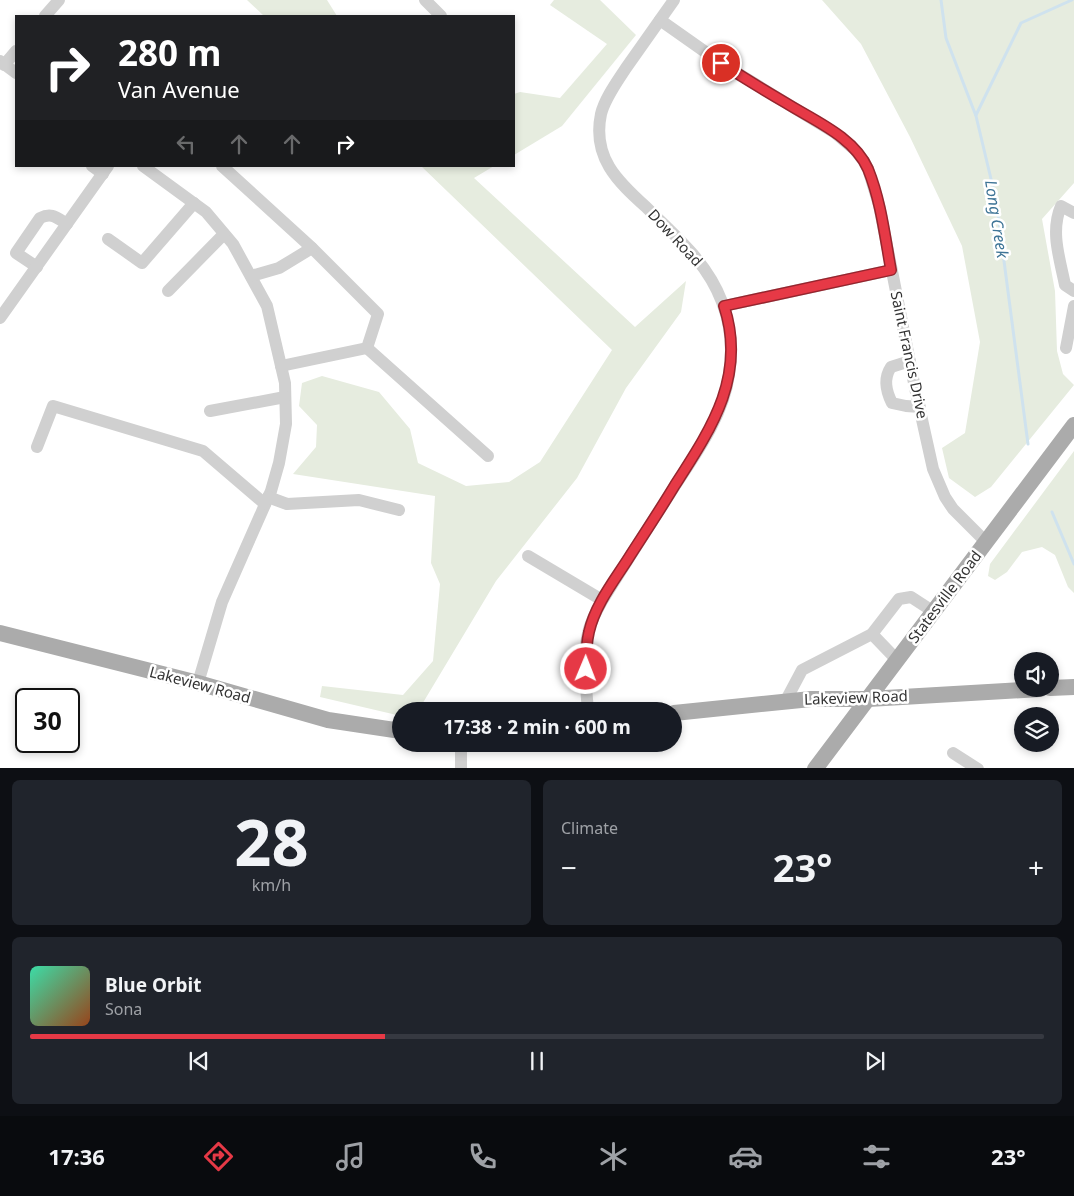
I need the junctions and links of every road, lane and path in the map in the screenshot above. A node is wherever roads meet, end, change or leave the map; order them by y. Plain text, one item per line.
1 (59, 0) edge
2 (426, 0) edge
3 (674, 0) edge
4 (46, 15) edge
5 (440, 15) edge
6 (660, 20) junction
7 (15, 52) edge
8 (2, 63) edge
9 (15, 72) edge
10 (144, 167) edge
11 (223, 167) edge
12 (106, 170) edge
13 (194, 203) junction
14 (1074, 213) edge
15 (67, 224) junction
16 (224, 234) junction
17 (108, 239) dead end
18 (312, 248) junction
19 (37, 267) junction
20 (891, 270) junction
21 (251, 276) junction
22 (168, 291) dead end
23 (1074, 291) edge
24 (724, 306) junction
25 (1074, 306) edge
26 (0, 318) edge
27 (367, 348) junction
28 (1066, 348) dead end
29 (910, 361) junction
30 (281, 366) junction
31 (285, 397) junction
32 (920, 407) junction
33 (210, 410) dead end
34 (1074, 425) edge
35 (37, 447) dead end
36 (488, 456) dead end
37 (267, 500) junction
38 (399, 510) dead end
39 (986, 542) junction
40 (528, 556) dead end
41 (602, 600) junction
42 (934, 612) junction
43 (0, 633) edge
44 (872, 634) junction
45 (897, 660) junction
46 (198, 683) junction
47 (1074, 687) edge
48 (1059, 688) edge
49 (1014, 691) edge
50 (868, 699) junction
51 (588, 702) edge
52 (785, 702) junction
53 (682, 712) edge
54 (392, 730) edge
55 (461, 752) edge
56 (953, 753) dead end
57 (461, 768) edge
58 (815, 768) edge
59 (978, 768) edge

1 - 4 street
2 - 5 street
3 - 6 street, Dow Road
6 - 20 street, Saint Francis Drive
6 - 24 street, Dow Road
7 - 8 street
8 - 9 street
10 - 13 street
11 - 18 street
12 - 15 street
13 - 16 street
13 - 17 street
14 - 23 street
15 - 19 street
15 - 19 street
16 - 21 street
16 - 22 street
18 - 21 street
18 - 27 street
19 - 26 street
20 - 24 street
20 - 29 street, Saint Francis Drive
21 - 30 street
24 - 41 street, Dow Road
25 - 28 street
27 - 30 street
27 - 36 street
29 - 32 street, Saint Francis Drive
29 - 32 street
30 - 31 street
31 - 33 street
31 - 37 street
32 - 39 street, Saint Francis Drive
34 - 39 main road, Statesville Road
35 - 37 street
37 - 38 street
37 - 46 street
39 - 42 main road, Statesville Road
40 - 41 street
41 - 51 street, Dow Road
42 - 44 street
42 - 45 main road, Statesville Road
43 - 46 main road, Lakeview Road
44 - 45 street
44 - 52 street
45 - 50 main road, Statesville Road
46 - 54 main road, Lakeview Road
47 - 48 main road
49 - 50 main road, Lakeview Road
50 - 52 main road, Lakeview Road
50 - 58 main road, Statesville Road
52 - 53 main road, Lakeview Road
55 - 57 street
56 - 59 street

